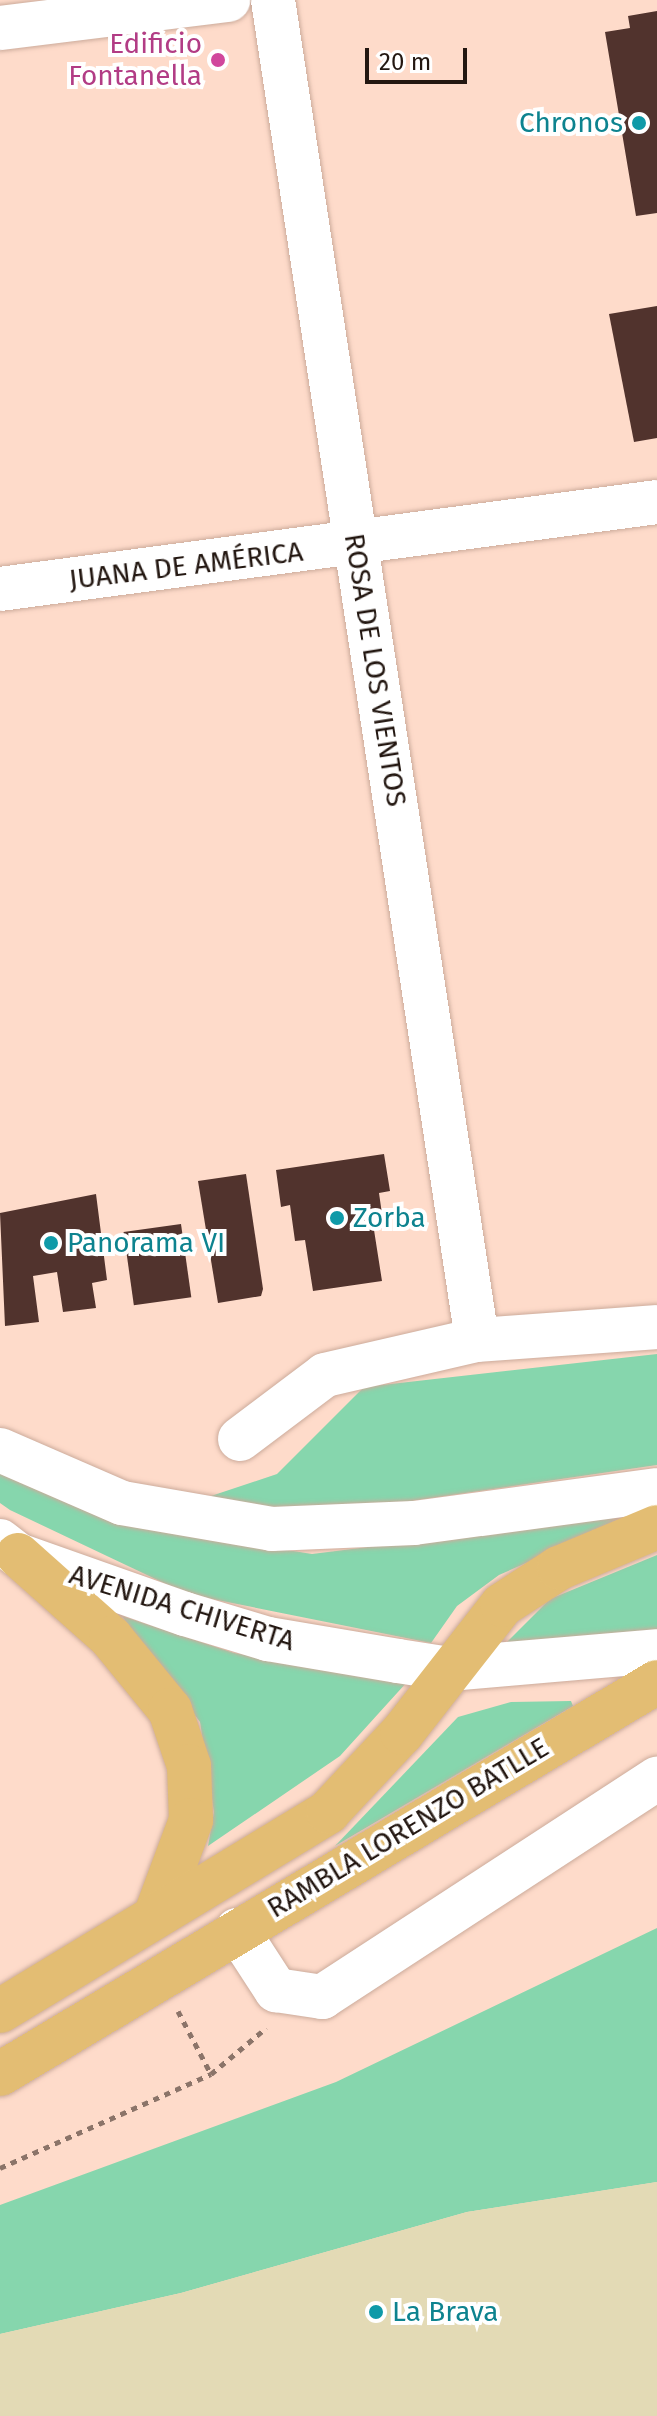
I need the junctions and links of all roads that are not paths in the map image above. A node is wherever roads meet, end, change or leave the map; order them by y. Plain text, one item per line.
1 (228, 0) edge
2 (273, 0) edge
3 (0, 28) edge
4 (657, 502) edge
5 (356, 544) junction
6 (0, 589) edge
7 (657, 1327) edge
8 (477, 1340) junction
9 (240, 1439) dead end
10 (0, 1450) edge
11 (657, 1490) edge
12 (657, 1527) edge
13 (9, 1548) edge
14 (657, 1651) edge
15 (449, 1669) junction
16 (657, 1682) edge
17 (657, 1779) edge
18 (155, 1917) junction
19 (237, 1930) junction
20 (0, 2011) edge
21 (0, 2074) edge

1 - 3 street
2 - 5 street, ROSA DE LOS VIENTOS
4 - 5 street, JUANA DE AMÉRICA
5 - 6 street, JUANA DE AMÉRICA
5 - 8 street, ROSA DE LOS VIENTOS
7 - 8 street
8 - 9 street
10 - 11 street
12 - 15 main road
13 - 15 street, AVENIDA CHIVERTA
13 - 18 main road
14 - 15 street, AVENIDA CHIVERTA
15 - 18 main road
16 - 19 main road, RAMBLA LORENZO BATLLE
17 - 19 street
18 - 20 main road
19 - 21 main road, RAMBLA LORENZO BATLLE

